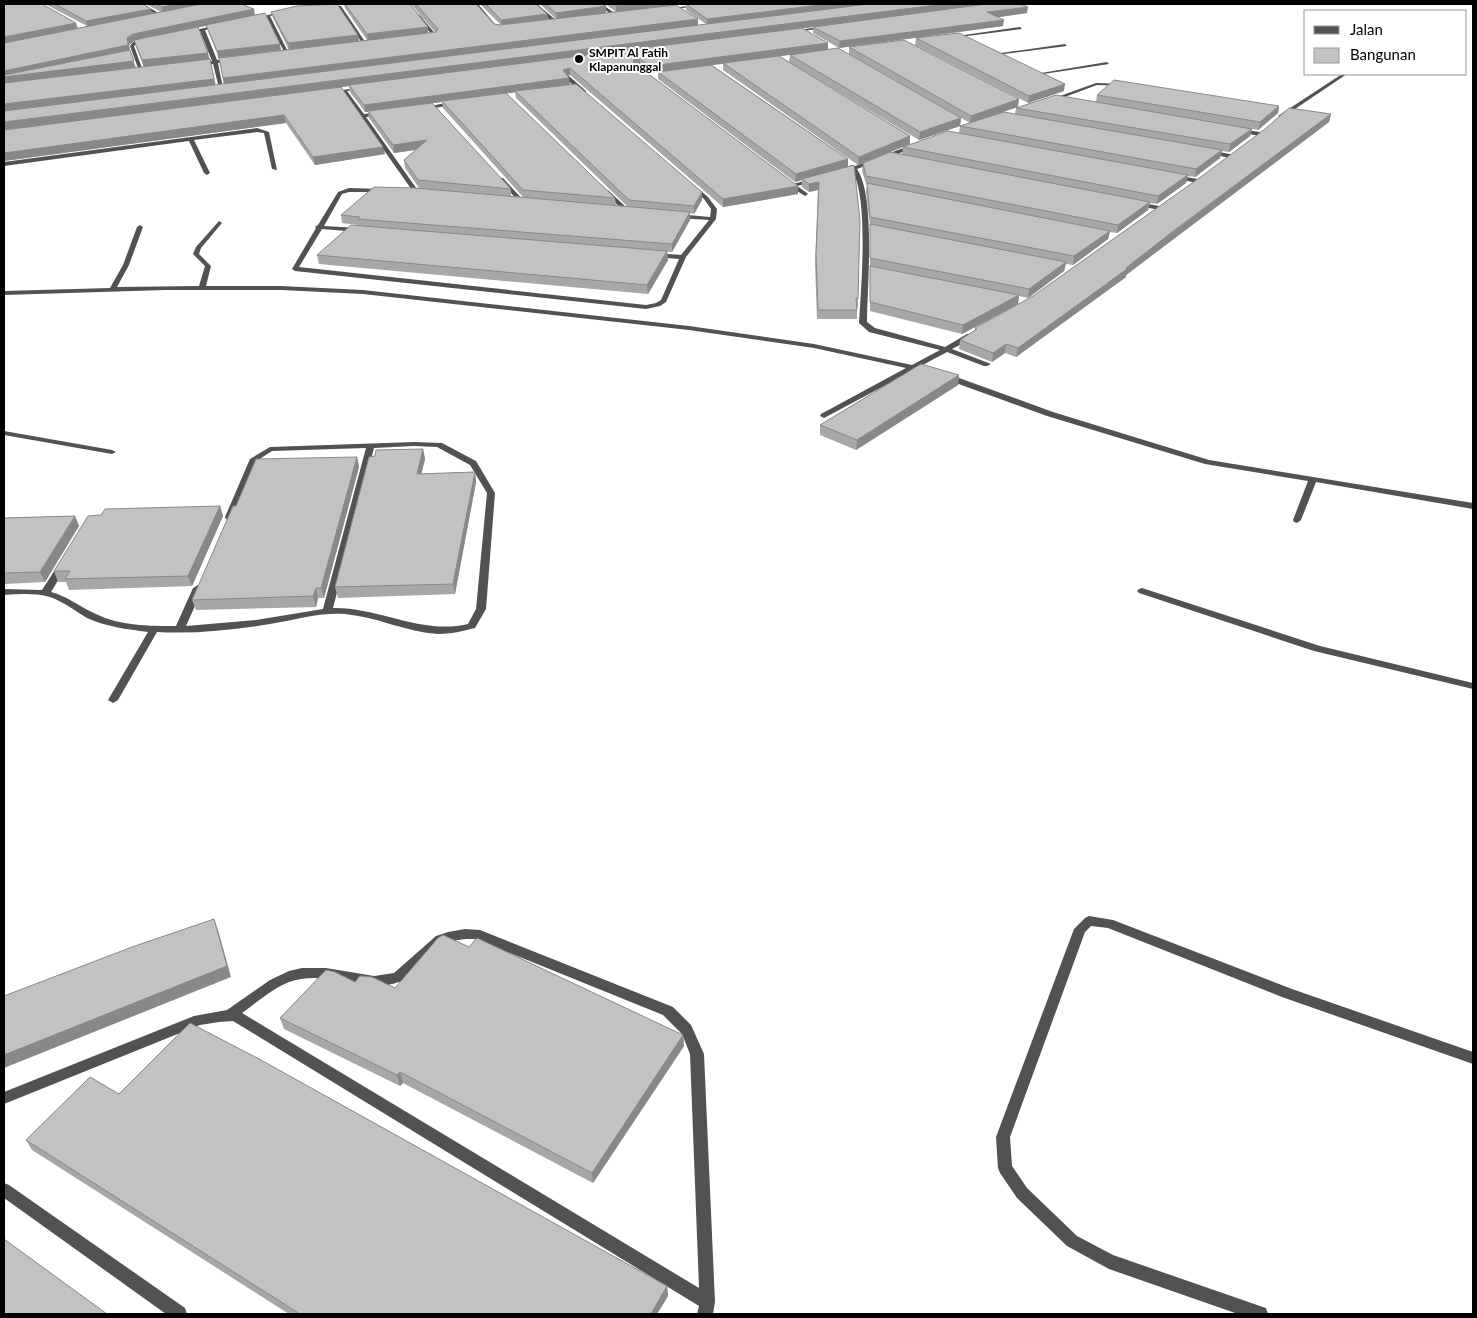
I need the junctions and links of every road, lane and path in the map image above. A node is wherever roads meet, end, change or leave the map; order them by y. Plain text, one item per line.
1 (140, 4) edge
2 (476, 4) edge
3 (535, 4) edge
4 (600, 4) edge
5 (672, 4) edge
6 (709, 4) edge
7 (322, 6) edge
8 (677, 7) junction
9 (660, 10) edge
10 (294, 11) edge
11 (413, 11) edge
12 (684, 12) edge
13 (171, 14) edge
14 (624, 14) edge
15 (615, 15) junction
16 (162, 16) junction
17 (268, 16) junction
18 (605, 16) edge
19 (153, 17) edge
20 (249, 20) edge
21 (565, 21) edge
22 (555, 22) junction
23 (547, 23) edge
24 (221, 25) edge
25 (791, 27) edge
26 (830, 27) edge
27 (504, 28) edge
28 (1020, 28) dead end
29 (202, 29) junction
30 (801, 30) junction
31 (184, 33) edge
32 (806, 34) edge
33 (960, 36) junction
34 (155, 38) edge
35 (422, 38) edge
36 (942, 39) edge
37 (969, 41) edge
38 (376, 44) edge
39 (366, 45) junction
40 (1065, 45) dead end
41 (357, 46) edge
42 (987, 50) edge
43 (297, 53) edge
44 (133, 54) junction
45 (287, 54) junction
46 (996, 54) junction
47 (124, 55) edge
48 (278, 55) edge
49 (1004, 58) edge
50 (242, 59) edge
51 (214, 62) junction
52 (1107, 63) dead end
53 (196, 64) edge
54 (150, 70) edge
55 (1028, 70) edge
56 (141, 71) junction
57 (131, 72) edge
58 (1037, 74) junction
59 (1343, 75) edge
60 (566, 77) edge
61 (1044, 77) edge
62 (230, 86) edge
63 (578, 87) junction
64 (1134, 87) edge
65 (221, 88) junction
66 (364, 88) edge
67 (570, 88) edge
68 (1066, 88) edge
69 (211, 89) edge
70 (344, 90) junction
71 (1074, 92) junction
72 (325, 93) edge
73 (586, 94) edge
74 (1056, 99) junction
75 (1066, 100) edge
76 (462, 102) edge
77 (1047, 102) edge
78 (435, 106) junction
79 (417, 109) edge
80 (1276, 110) edge
81 (1286, 111) junction
82 (390, 112) edge
83 (442, 114) edge
84 (362, 116) junction
85 (1273, 123) edge
86 (1231, 129) edge
87 (1267, 129) edge
88 (1260, 134) junction
89 (190, 138) junction
90 (909, 139) edge
91 (1253, 140) edge
92 (1202, 151) edge
93 (1238, 151) edge
94 (890, 156) junction
95 (1230, 156) junction
96 (899, 158) edge
97 (1224, 161) edge
98 (849, 163) edge
99 (4, 164) edge
100 (275, 168) dead end
101 (857, 169) junction
102 (495, 172) edge
103 (207, 173) dead end
104 (1168, 175) edge
105 (831, 176) edge
106 (1204, 176) edge
107 (823, 178) edge
108 (784, 180) edge
109 (1197, 181) junction
110 (599, 184) edge
111 (691, 185) edge
112 (792, 186) junction
113 (1189, 186) edge
114 (862, 187) junction
115 (871, 189) edge
116 (387, 191) edge
117 (406, 192) edge
118 (416, 192) junction
119 (425, 193) edge
120 (805, 194) dead end
121 (512, 201) edge
122 (522, 202) junction
123 (531, 203) edge
124 (1130, 203) edge
125 (1166, 203) edge
126 (1158, 208) junction
127 (618, 210) edge
128 (628, 211) junction
129 (637, 212) edge
130 (1151, 214) edge
131 (666, 215) edge
132 (713, 219) junction
133 (219, 223) dead end
134 (140, 227) dead end
135 (318, 227) junction
136 (866, 228) junction
137 (876, 230) edge
138 (368, 231) edge
139 (644, 254) edge
140 (684, 257) junction
141 (863, 269) junction
142 (873, 271) edge
143 (202, 288) junction
144 (113, 289) junction
145 (4, 293) edge
146 (980, 330) edge
147 (946, 349) junction
148 (987, 364) dead end
149 (913, 366) junction
150 (824, 416) dead end
151 (4, 433) edge
152 (371, 445) junction
153 (112, 452) dead end
154 (1312, 481) junction
155 (1473, 506) edge
156 (1298, 520) dead end
157 (223, 530) edge
158 (69, 553) edge
159 (204, 575) edge
160 (1142, 591) dead end
161 (4, 592) edge
162 (45, 593) junction
163 (327, 611) junction
164 (180, 628) junction
165 (154, 629) junction
166 (1473, 686) edge
167 (113, 700) dead end
168 (230, 1015) junction
169 (1473, 1058) edge
170 (4, 1098) edge
171 (4, 1190) edge
172 (706, 1308) edge
173 (179, 1314) edge
174 (1260, 1314) edge

1 - 16 street
2 - 27 street
3 - 22 street
4 - 15 street
5 - 8 street
6 - 8 street
7 - 39 street
8 - 9 street
8 - 12 street
10 - 17 street
11 - 35 street
13 - 16 street
14 - 15 street
15 - 18 street
16 - 19 street
17 - 20 street
17 - 45 street
21 - 22 street
22 - 23 street
24 - 29 street
25 - 30 street
26 - 30 street
28 - 33 street
29 - 31 street
29 - 51 street
30 - 32 street
33 - 36 street
33 - 37 street
34 - 44 street
38 - 39 street
39 - 41 street
40 - 46 street
42 - 46 street
43 - 45 street
44 - 47 street
44 - 56 street
45 - 48 street
46 - 49 street
50 - 51 street
51 - 53 street
51 - 65 street
52 - 58 street
54 - 56 street
55 - 58 street
56 - 57 street
58 - 61 street
59 - 81 street
60 - 63 street
62 - 65 street
63 - 67 street
63 - 73 street
64 - 71 street
65 - 69 street
66 - 70 street
68 - 71 street
70 - 72 street
70 - 84 street
71 - 74 street
74 - 75 street
74 - 77 street
76 - 78 street
78 - 79 street
78 - 83 street
80 - 81 street
81 - 85 street
82 - 84 street
84 - 118 street
86 - 88 street
87 - 88 street
88 - 91 street
89 - 99 street
89 - 100 street
89 - 103 street
90 - 94 street
92 - 95 street
93 - 95 street
94 - 96 street
94 - 101 street
95 - 97 street
98 - 101 street
101 - 105 street
101 - 114 street
102 - 122 street
104 - 109 street
106 - 109 street
107 - 112 street
108 - 112 street
109 - 113 street
110 - 128 street
111 - 132 street
112 - 120 street
114 - 115 street
114 - 136 street
116 - 135 street
117 - 118 street
118 - 119 street
121 - 122 street
122 - 123 street
124 - 126 street
125 - 126 street
126 - 130 street
127 - 128 street
128 - 129 street
131 - 132 street
132 - 140 street
133 - 143 street
134 - 144 street
135 - 138 street
135 - 140 street
136 - 137 street
136 - 141 street
139 - 140 street
141 - 142 street
141 - 147 street
143 - 144 street
143 - 149 street
144 - 145 street
146 - 147 street
147 - 148 street
147 - 149 street
149 - 150 street
149 - 154 street
151 - 153 street
152 - 157 street
152 - 163 street
152 - 163 street
154 - 155 street
154 - 156 street
158 - 162 street
159 - 164 street
160 - 166 street
161 - 162 street
162 - 165 street
163 - 164 street
164 - 165 street
165 - 167 street
168 - 170 street
168 - 172 street
168 - 172 street
169 - 174 street
171 - 173 street

